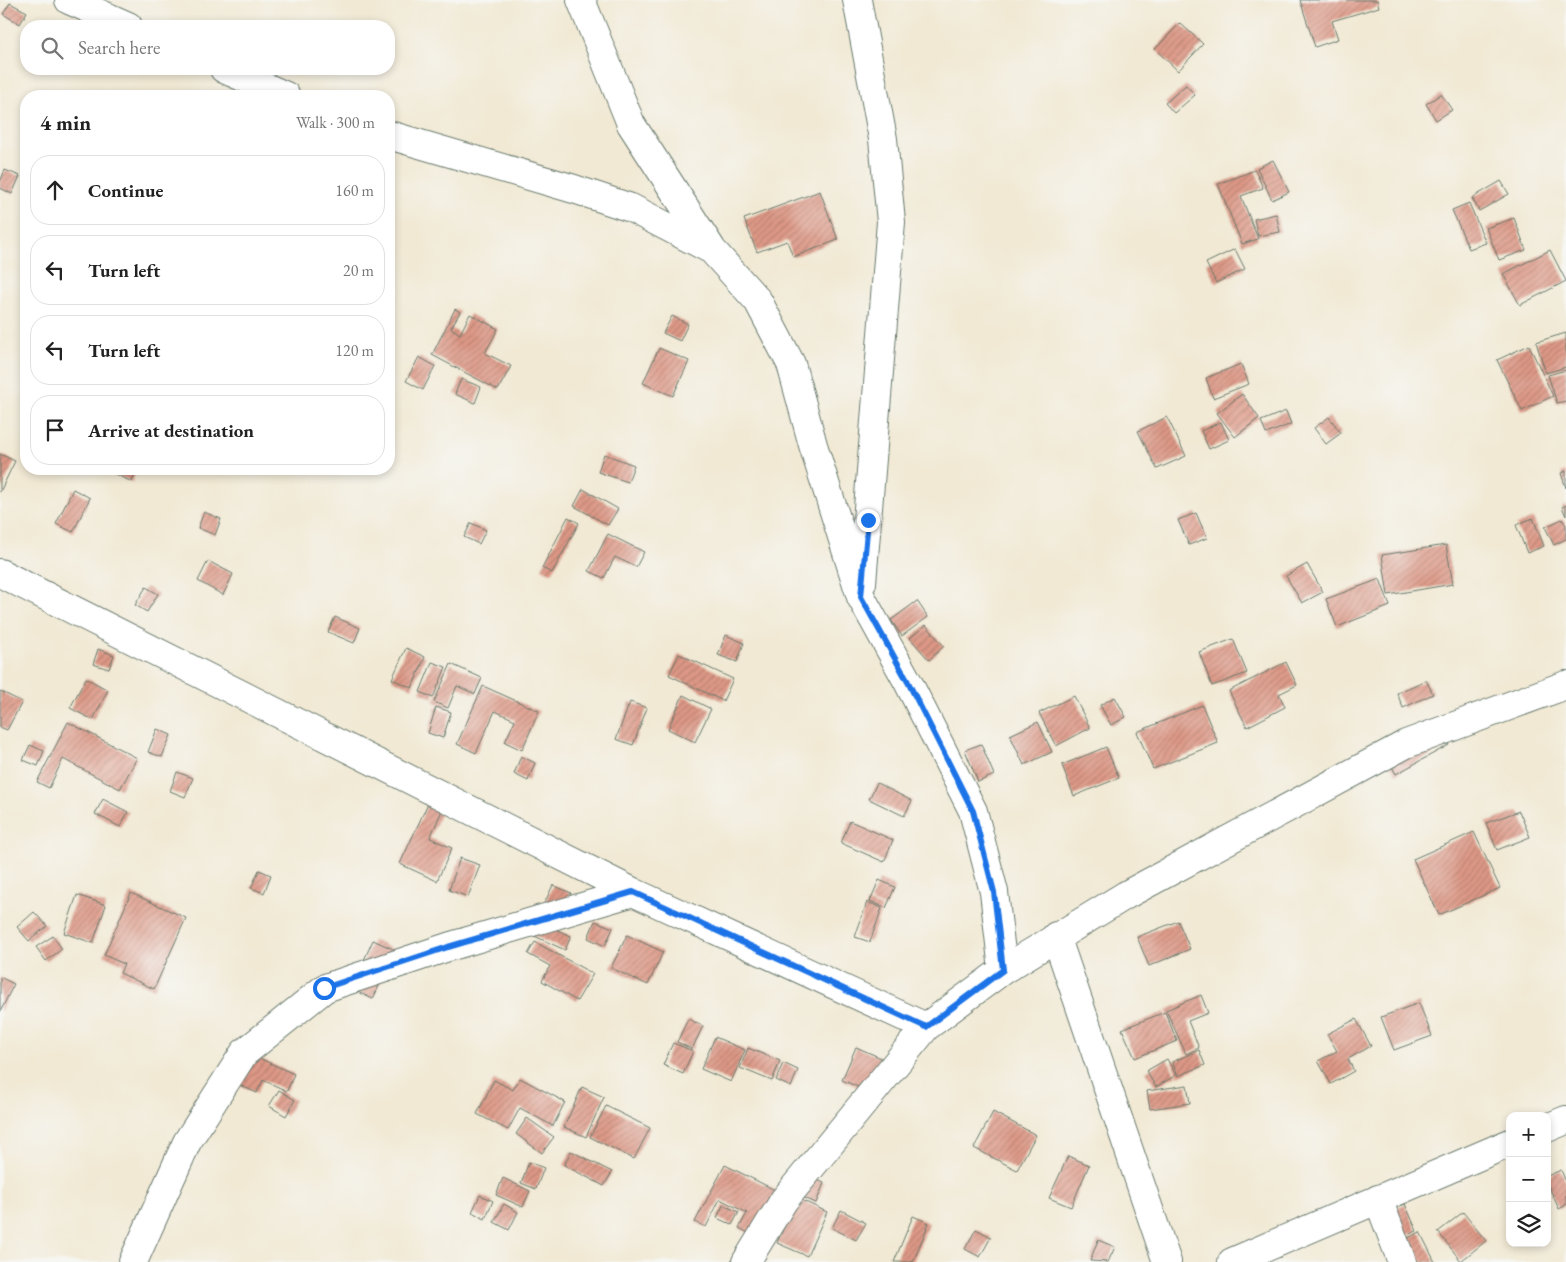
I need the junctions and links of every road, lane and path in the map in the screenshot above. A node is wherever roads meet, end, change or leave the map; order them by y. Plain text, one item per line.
1 (68, 0) edge
2 (581, 0) edge
3 (858, 0) edge
4 (114, 20) edge
5 (238, 75) edge
6 (272, 90) edge
7 (395, 137) edge
8 (712, 250) junction
9 (0, 572) edge
10 (861, 597) junction
11 (1566, 685) edge
12 (633, 892) junction
13 (1056, 936) junction
14 (1003, 970) junction
15 (926, 1027) junction
16 (1566, 1120) edge
17 (1551, 1126) edge
18 (1506, 1145) edge
19 (1378, 1199) junction
20 (133, 1262) edge
21 (746, 1262) edge
22 (1167, 1262) edge
23 (1232, 1262) edge
24 (1402, 1262) edge

1 - 4 street
2 - 8 street
3 - 10 street
5 - 6 street
7 - 8 street
8 - 10 street
9 - 12 street
10 - 14 street
11 - 13 street
12 - 15 street
12 - 20 street
13 - 14 street
13 - 22 street
14 - 15 street
15 - 21 street
16 - 17 street
18 - 19 street
19 - 23 street
19 - 24 street

